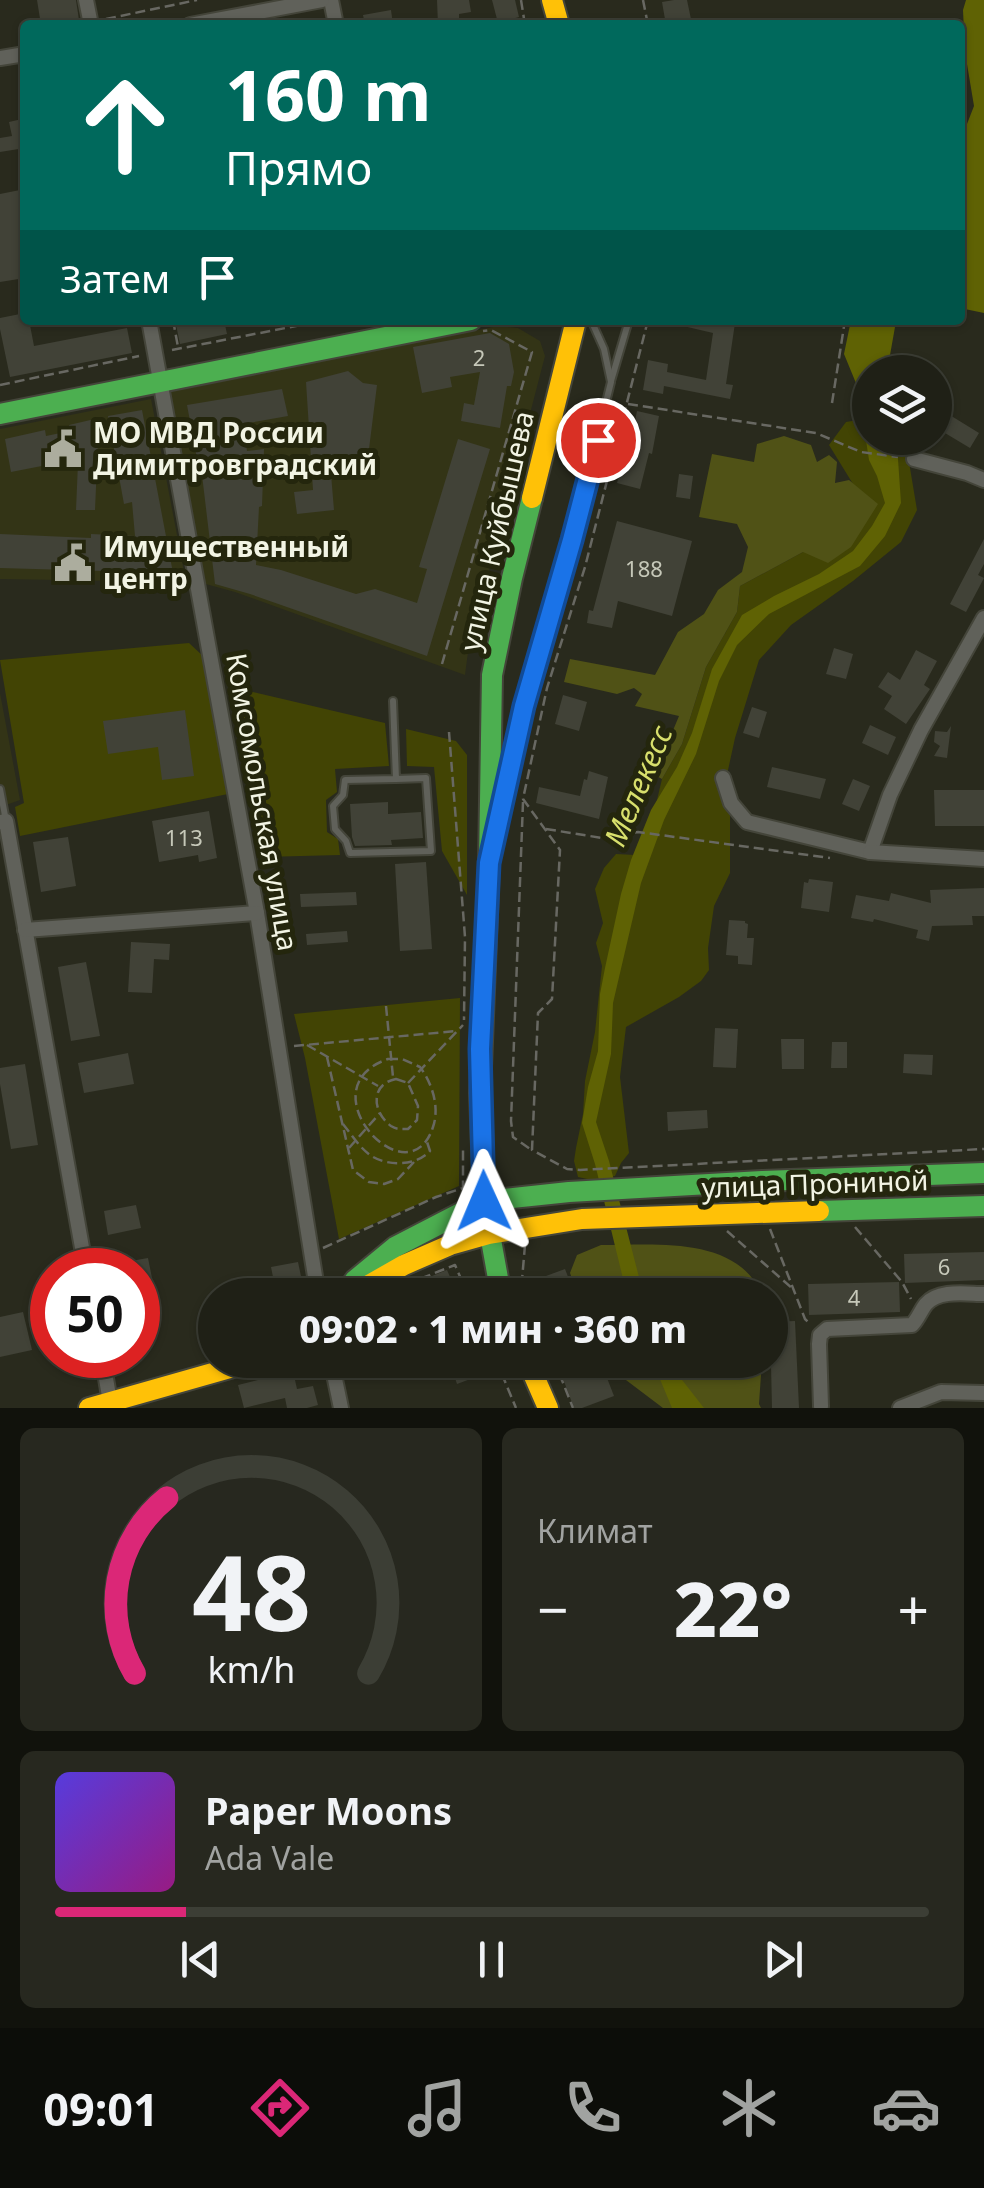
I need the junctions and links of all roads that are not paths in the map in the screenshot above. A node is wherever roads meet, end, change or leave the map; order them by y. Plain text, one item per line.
1 (322, 0) edge
2 (216, 20) edge
3 (150, 325) edge
4 (575, 325) edge
5 (593, 325) edge
6 (628, 325) edge
7 (471, 327) edge
8 (161, 381) junction
9 (611, 382) junction
10 (0, 414) edge
11 (914, 459) road end
12 (984, 480) edge
13 (984, 618) edge
14 (393, 701) dead end
15 (396, 778) junction
16 (723, 778) dead end
17 (0, 789) edge
18 (2, 821) edge
19 (870, 852) junction
20 (984, 859) edge
21 (489, 863) junction
22 (258, 913) junction
23 (26, 930) junction
24 (984, 1174) edge
25 (484, 1201) junction
26 (984, 1206) edge
27 (489, 1234) junction
28 (82, 1248) edge
29 (316, 1278) edge
30 (357, 1278) edge
31 (378, 1278) edge
32 (498, 1278) edge
33 (984, 1294) edge
34 (101, 1378) edge
35 (200, 1378) edge
36 (335, 1378) edge
37 (535, 1378) edge
38 (984, 1393) edge
39 (99, 1406) edge
40 (821, 1406) edge
41 (341, 1408) edge
42 (548, 1408) edge
43 (900, 1408) edge

1 - 2 street
3 - 8 street, Комсомольская улица
4 - 21 main road, улица Куйбышева
5 - 9 lane
6 - 9 lane
7 - 8 main road
8 - 10 main road
8 - 22 street, Комсомольская улица
9 - 21 lane
11 - 12 street
13 - 19 street
14 - 15 lane
15 - 15 lane
16 - 19 street
17 - 18 lane
18 - 23 street
19 - 20 street
21 - 25 main road, улица Куйбышева
22 - 23 street
22 - 29 street, Комсомольская улица
23 - 28 street
24 - 25 main road, улица Прониной
25 - 27 main road, улица Куйбышева
25 - 30 main road
26 - 27 main road, улица Прониной
27 - 31 main road, улица Прониной
27 - 32 main road, улица Куйбышева
33 - 40 street
34 - 39 street
35 - 39 main road
36 - 41 street
37 - 42 main road
38 - 43 street

